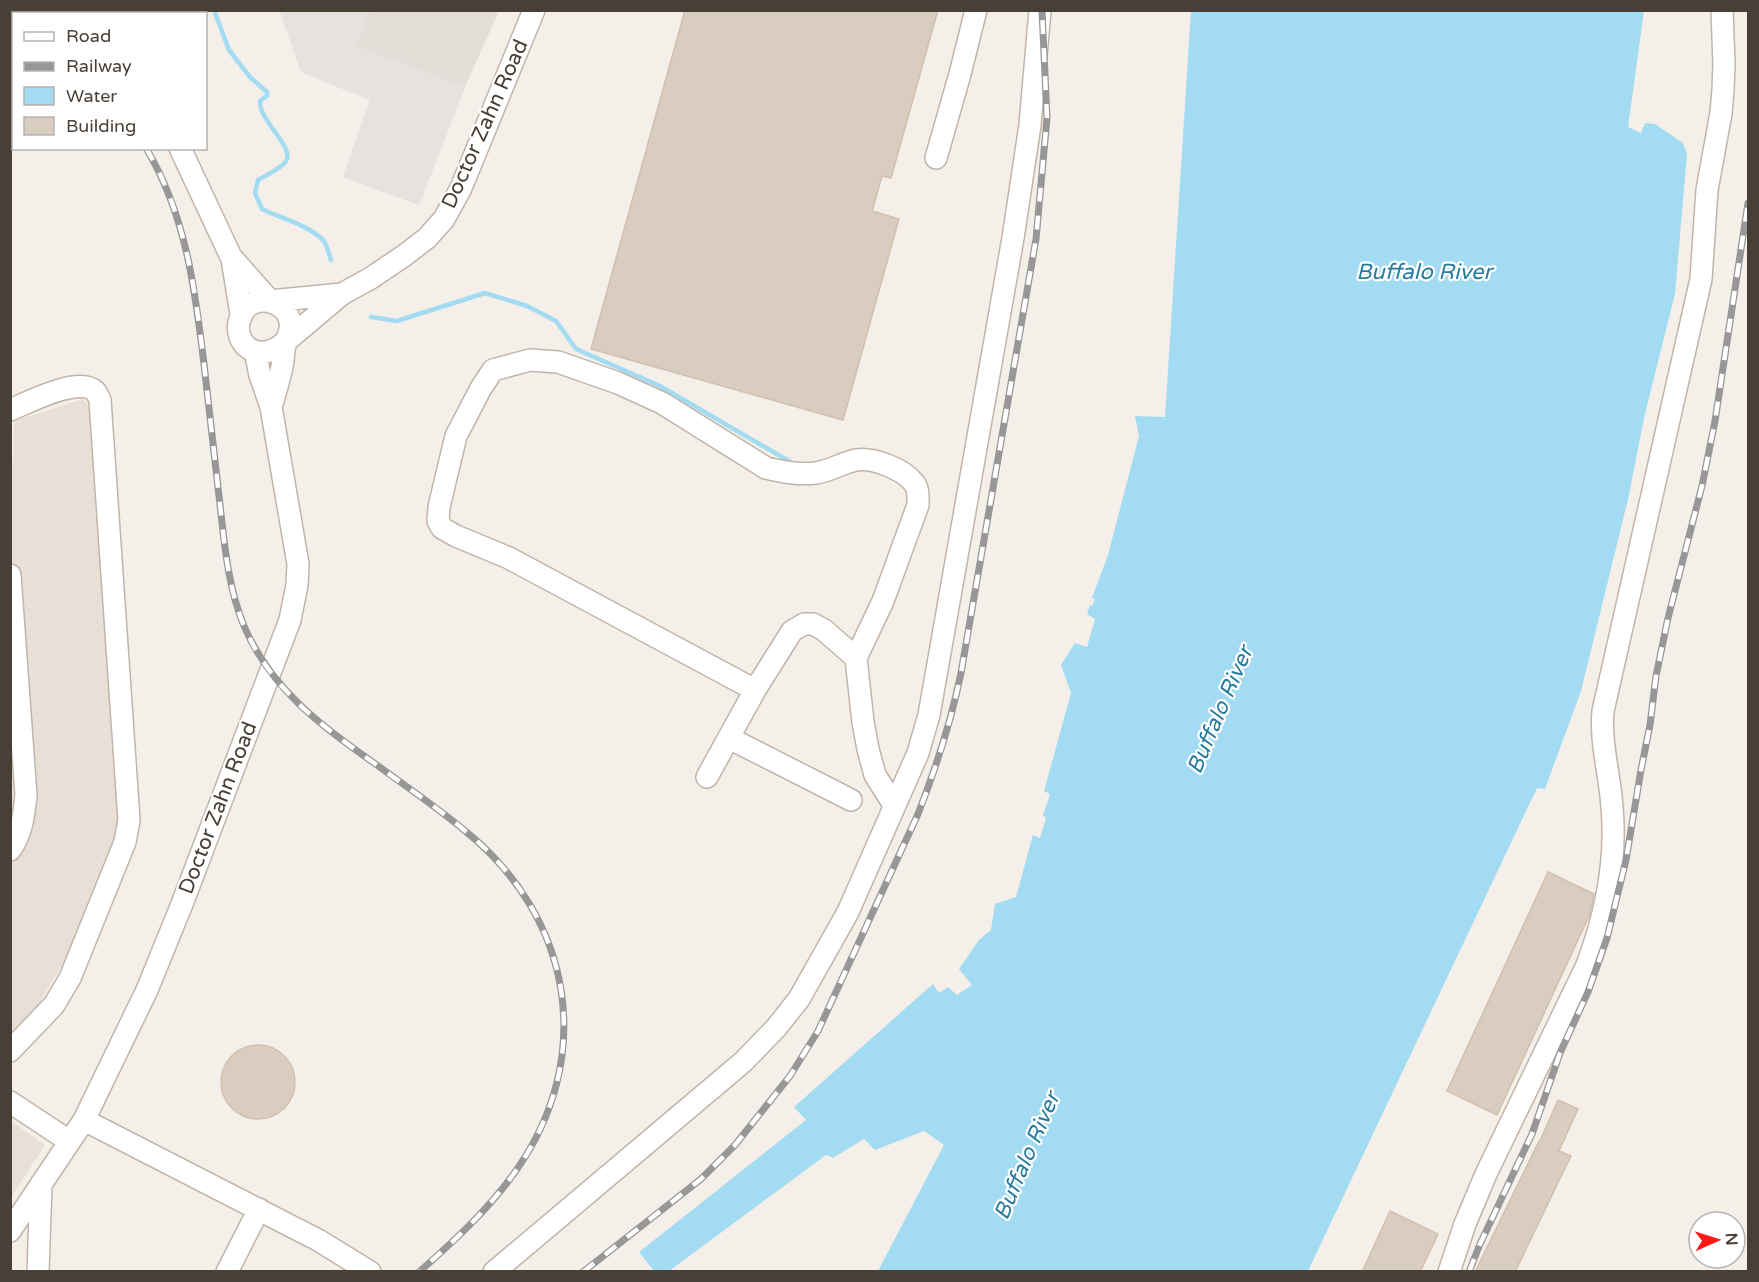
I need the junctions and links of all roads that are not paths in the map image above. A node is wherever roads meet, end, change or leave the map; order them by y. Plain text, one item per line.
1 (534, 10) edge
2 (976, 10) edge
3 (1040, 10) edge
4 (1722, 10) edge
5 (181, 150) edge
6 (936, 158) dead end
7 (232, 258) junction
8 (342, 294) junction
9 (270, 301) junction
10 (241, 314) junction
11 (285, 342) junction
12 (255, 351) junction
13 (271, 407) junction
14 (10, 410) edge
15 (10, 575) edge
16 (856, 658) junction
17 (755, 690) junction
18 (729, 738) junction
19 (707, 777) dead end
20 (851, 800) dead end
21 (894, 805) junction
22 (10, 850) edge
23 (10, 1051) edge
24 (10, 1102) edge
25 (84, 1120) junction
26 (69, 1141) junction
27 (41, 1184) junction
28 (259, 1209) junction
29 (10, 1231) edge
30 (38, 1272) edge
31 (227, 1272) edge
32 (370, 1272) edge
33 (494, 1272) edge
34 (1449, 1272) edge

1 - 8 street, Doctor Zahn Road
2 - 6 street
3 - 21 street
4 - 34 street
5 - 7 street
7 - 9 street
7 - 10 street
8 - 9 street, Doctor Zahn Road
8 - 11 street, Doctor Zahn Road
9 - 10 street, Doctor Zahn Road
9 - 11 street, Doctor Zahn Road
10 - 12 street, Doctor Zahn Road
11 - 12 street, Doctor Zahn Road
11 - 13 street, Doctor Zahn Road
12 - 13 street, Doctor Zahn Road
13 - 25 street, Doctor Zahn Road
14 - 23 street
15 - 22 street
16 - 17 street
16 - 17 street
16 - 21 street
17 - 18 street
18 - 19 street
18 - 20 street
21 - 33 street
24 - 26 street
25 - 26 street, Doctor Zahn Road
25 - 28 street
26 - 27 street, Doctor Zahn Road
27 - 29 street, Doctor Zahn Road
27 - 30 street
28 - 31 street
28 - 32 street

